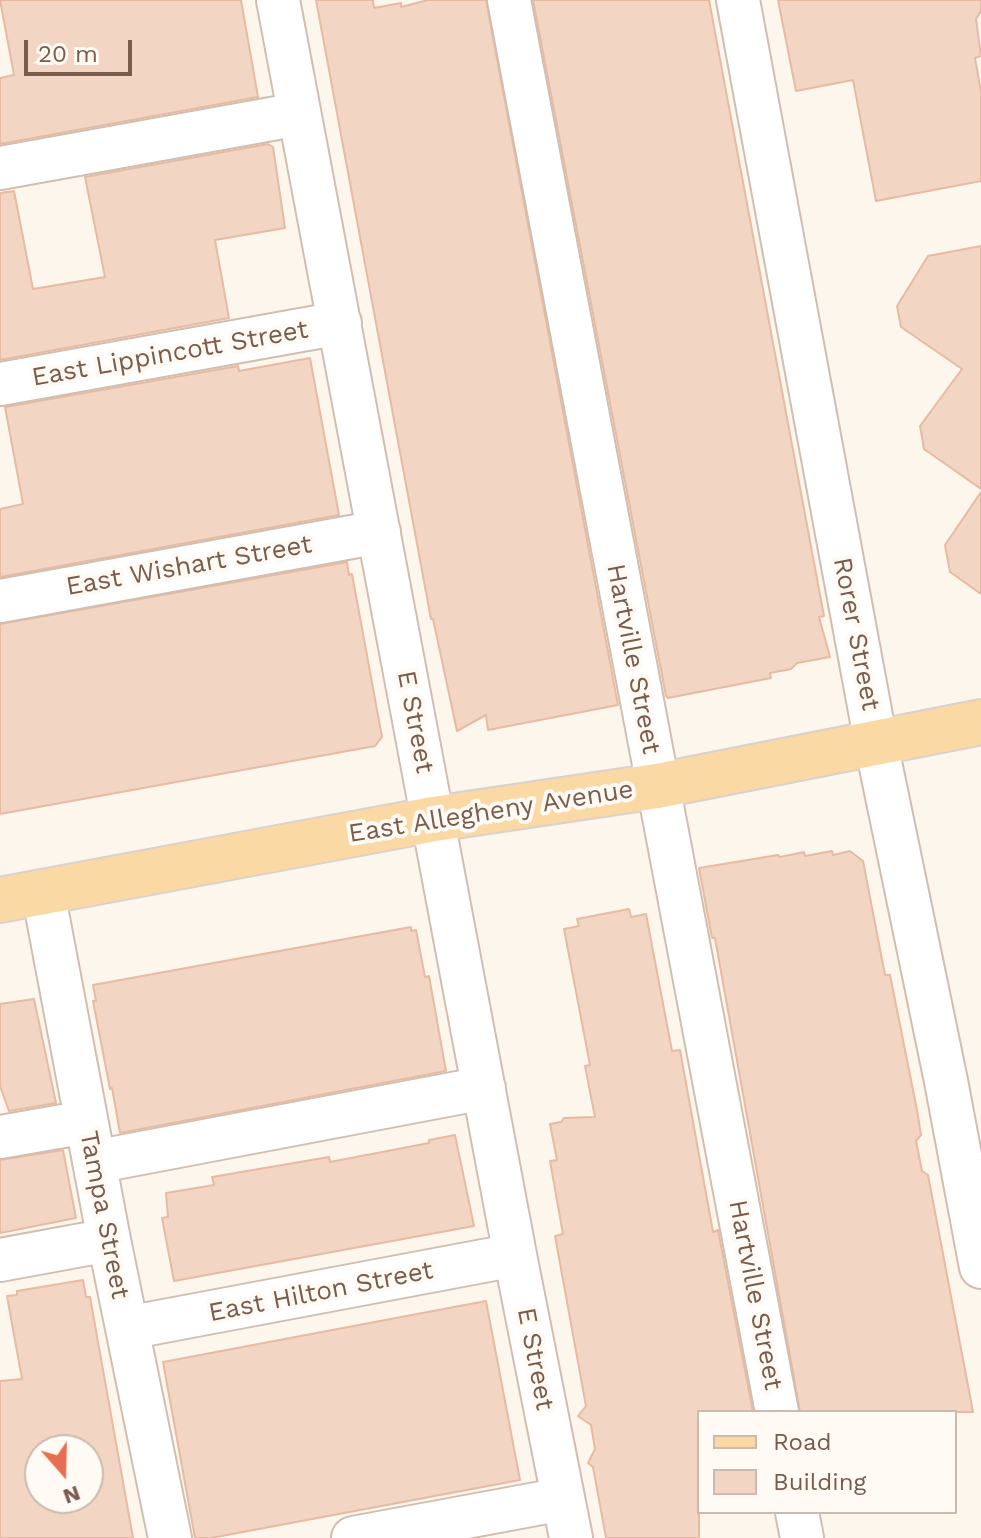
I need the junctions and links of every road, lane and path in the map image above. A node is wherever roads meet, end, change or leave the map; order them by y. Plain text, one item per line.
1 (278, 0) edge
2 (509, 0) edge
3 (738, 0) edge
4 (299, 114) junction
5 (0, 168) edge
6 (340, 323) junction
7 (0, 384) edge
8 (379, 532) junction
9 (0, 601) edge
10 (981, 722) edge
11 (876, 743) junction
12 (657, 786) junction
13 (434, 819) junction
14 (43, 892) junction
15 (0, 900) edge
16 (964, 1077) edge
17 (484, 1088) junction
18 (0, 1137) edge
19 (90, 1142) junction
20 (109, 1240) junction
21 (515, 1255) junction
22 (0, 1260) edge
23 (981, 1267) edge
24 (127, 1328) junction
25 (777, 1410) edge
26 (797, 1514) edge
27 (567, 1518) edge
28 (170, 1538) edge
29 (353, 1538) edge
30 (802, 1538) edge

1 - 4 street, E Street
2 - 12 street, Hartville Street
3 - 11 street, Rorer Street
4 - 5 street
4 - 6 street, E Street
6 - 7 street, East Lippincott Street
6 - 8 street, E Street
8 - 9 street, East Wishart Street
8 - 13 street, E Street
10 - 11 main road, East Allegheny Avenue
11 - 12 main road, East Allegheny Avenue
11 - 16 street, Rorer Street
12 - 13 main road, East Allegheny Avenue
12 - 25 street, Hartville Street
13 - 14 main road, East Allegheny Avenue
13 - 17 street, E Street
14 - 15 main road, East Allegheny Avenue
14 - 19 street, Tampa Street
16 - 23 street, Rorer Street
17 - 19 street
17 - 21 street, E Street
18 - 19 street
19 - 20 street, Tampa Street
20 - 22 street
20 - 24 street, Tampa Street
21 - 24 street, East Hilton Street
21 - 27 street, E Street
24 - 28 street, Tampa Street
26 - 30 street
27 - 29 street

